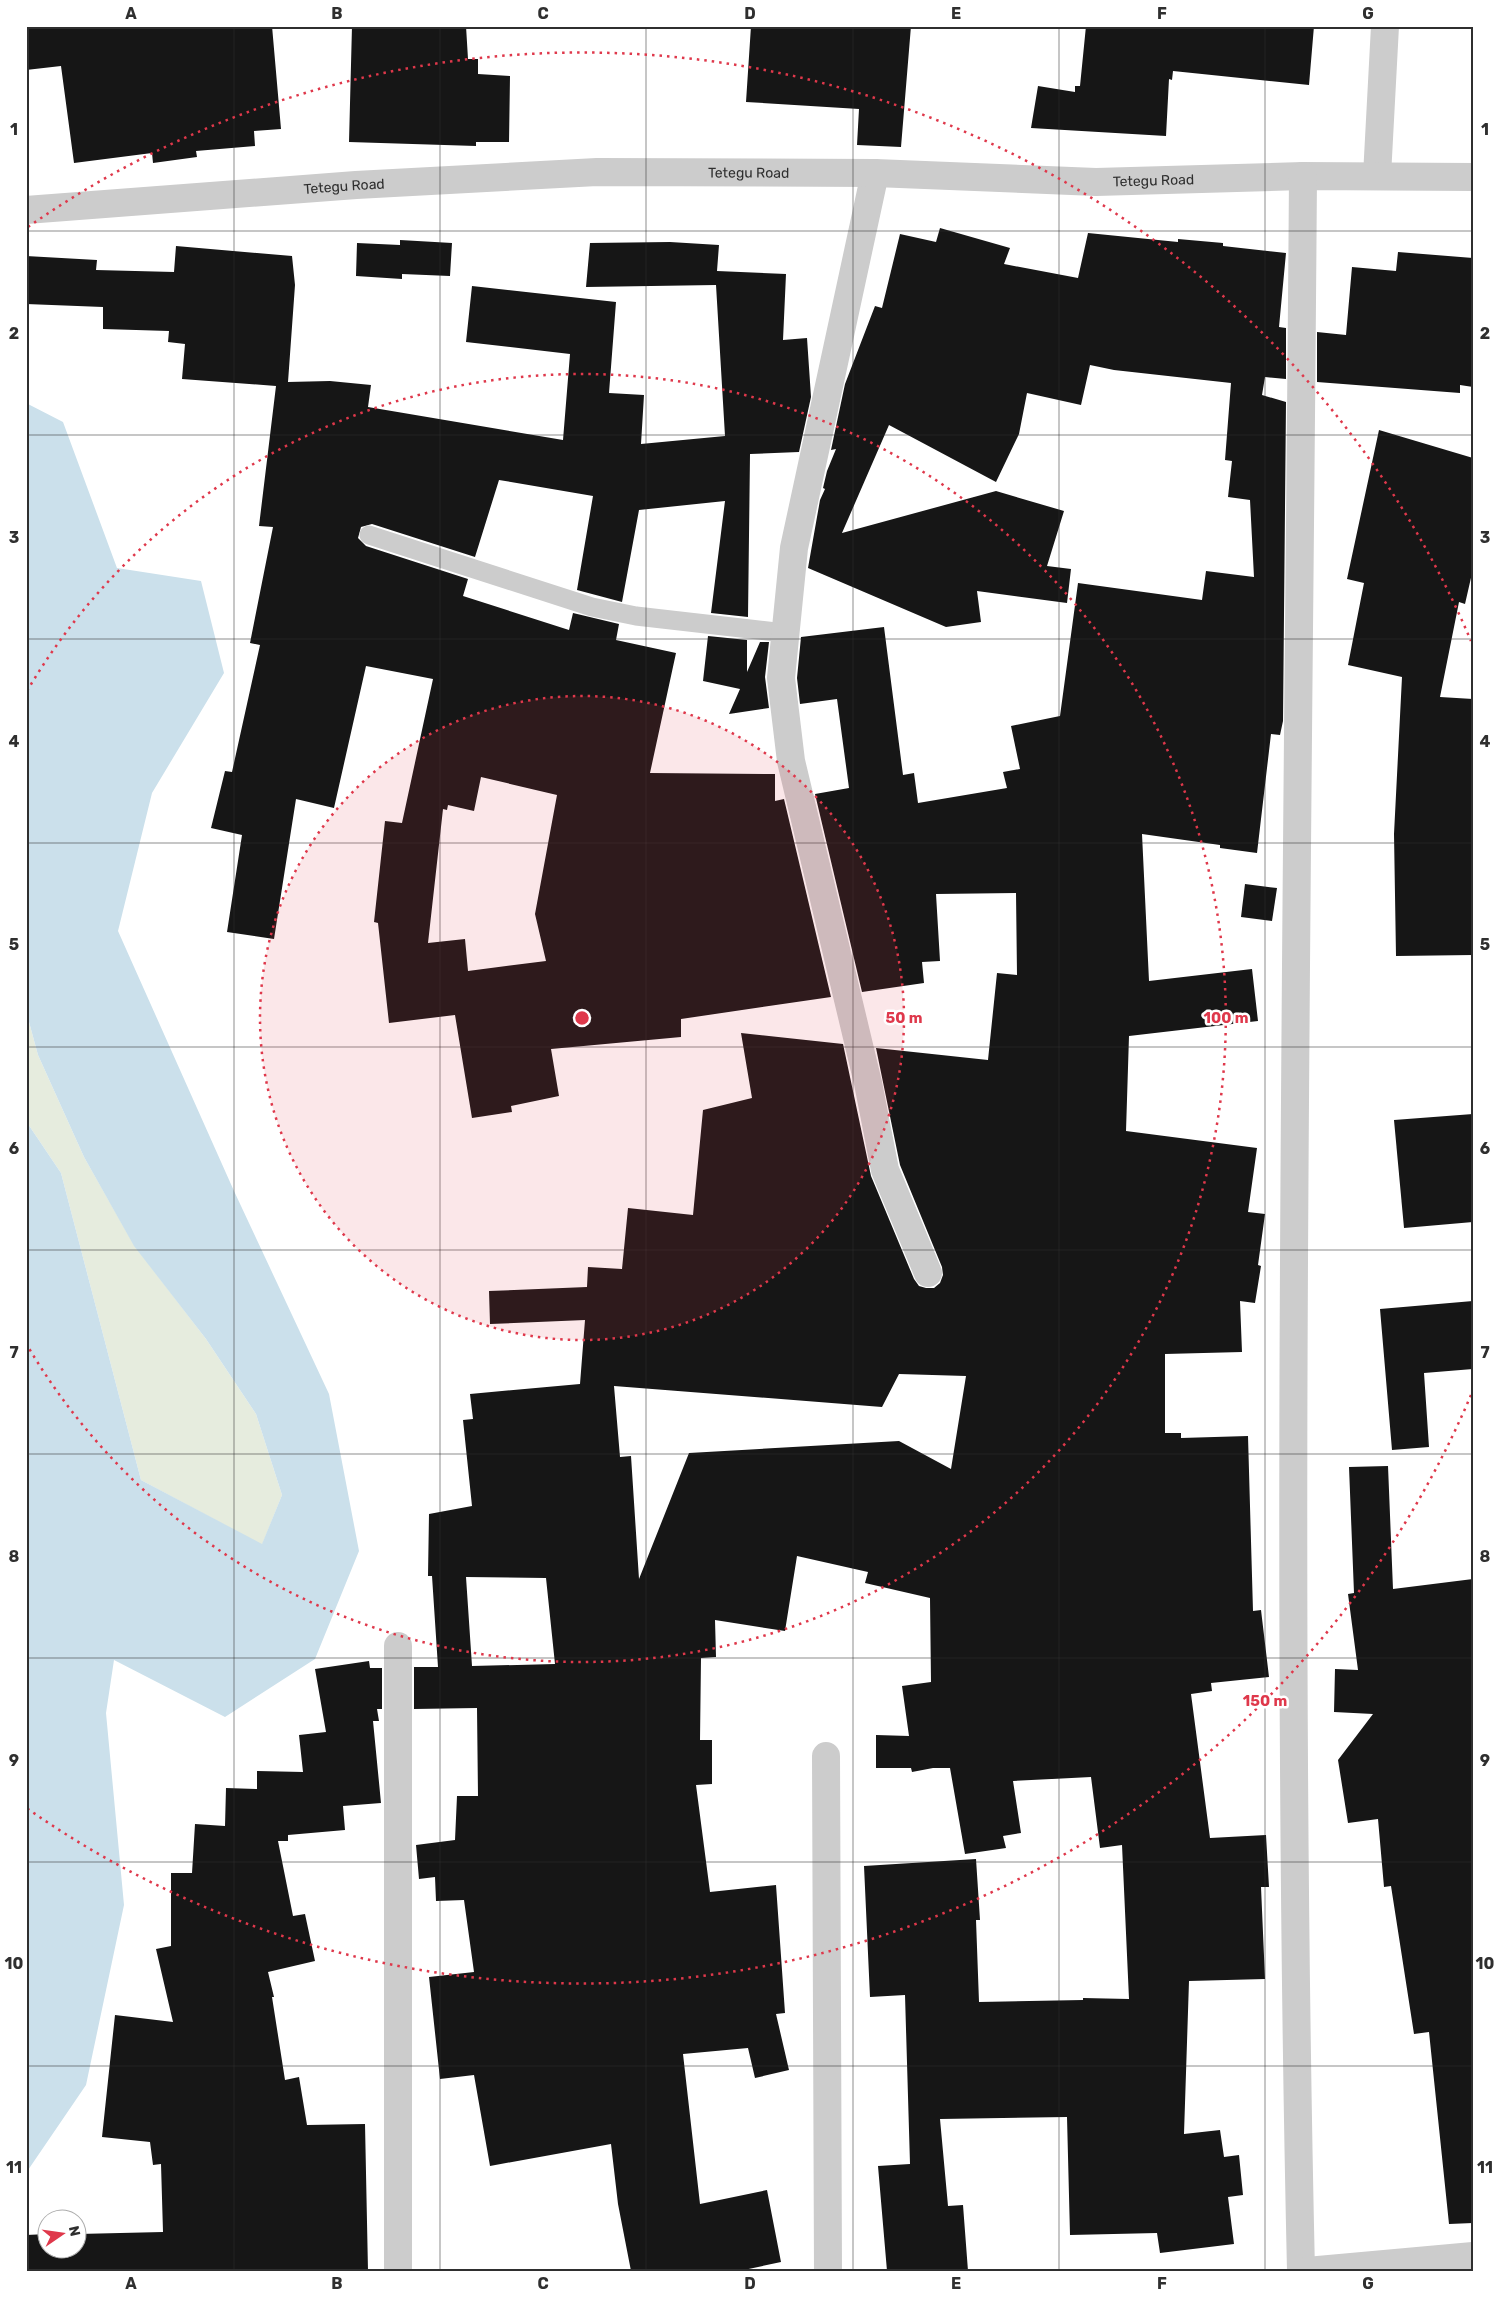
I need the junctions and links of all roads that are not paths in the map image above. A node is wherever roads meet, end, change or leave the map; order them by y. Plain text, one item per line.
1 (1385, 26) edge
2 (875, 173) junction
3 (1303, 176) junction
4 (1377, 176) junction
5 (1473, 177) edge
6 (26, 210) edge
7 (368, 536) dead end
8 (785, 633) junction
9 (928, 1273) dead end
10 (398, 1646) dead end
11 (826, 1756) dead end
12 (1473, 2256) edge
13 (398, 2271) edge
14 (828, 2271) edge
15 (1301, 2271) edge
16 (1307, 2271) edge

1 - 4 street
2 - 3 street, Tetegu Road
2 - 6 street, Tetegu Road
2 - 8 street
3 - 4 street, Tetegu Road
3 - 15 street
4 - 5 street, Tetegu Road
7 - 8 lane
8 - 9 street
10 - 13 street
11 - 14 street
12 - 16 street

